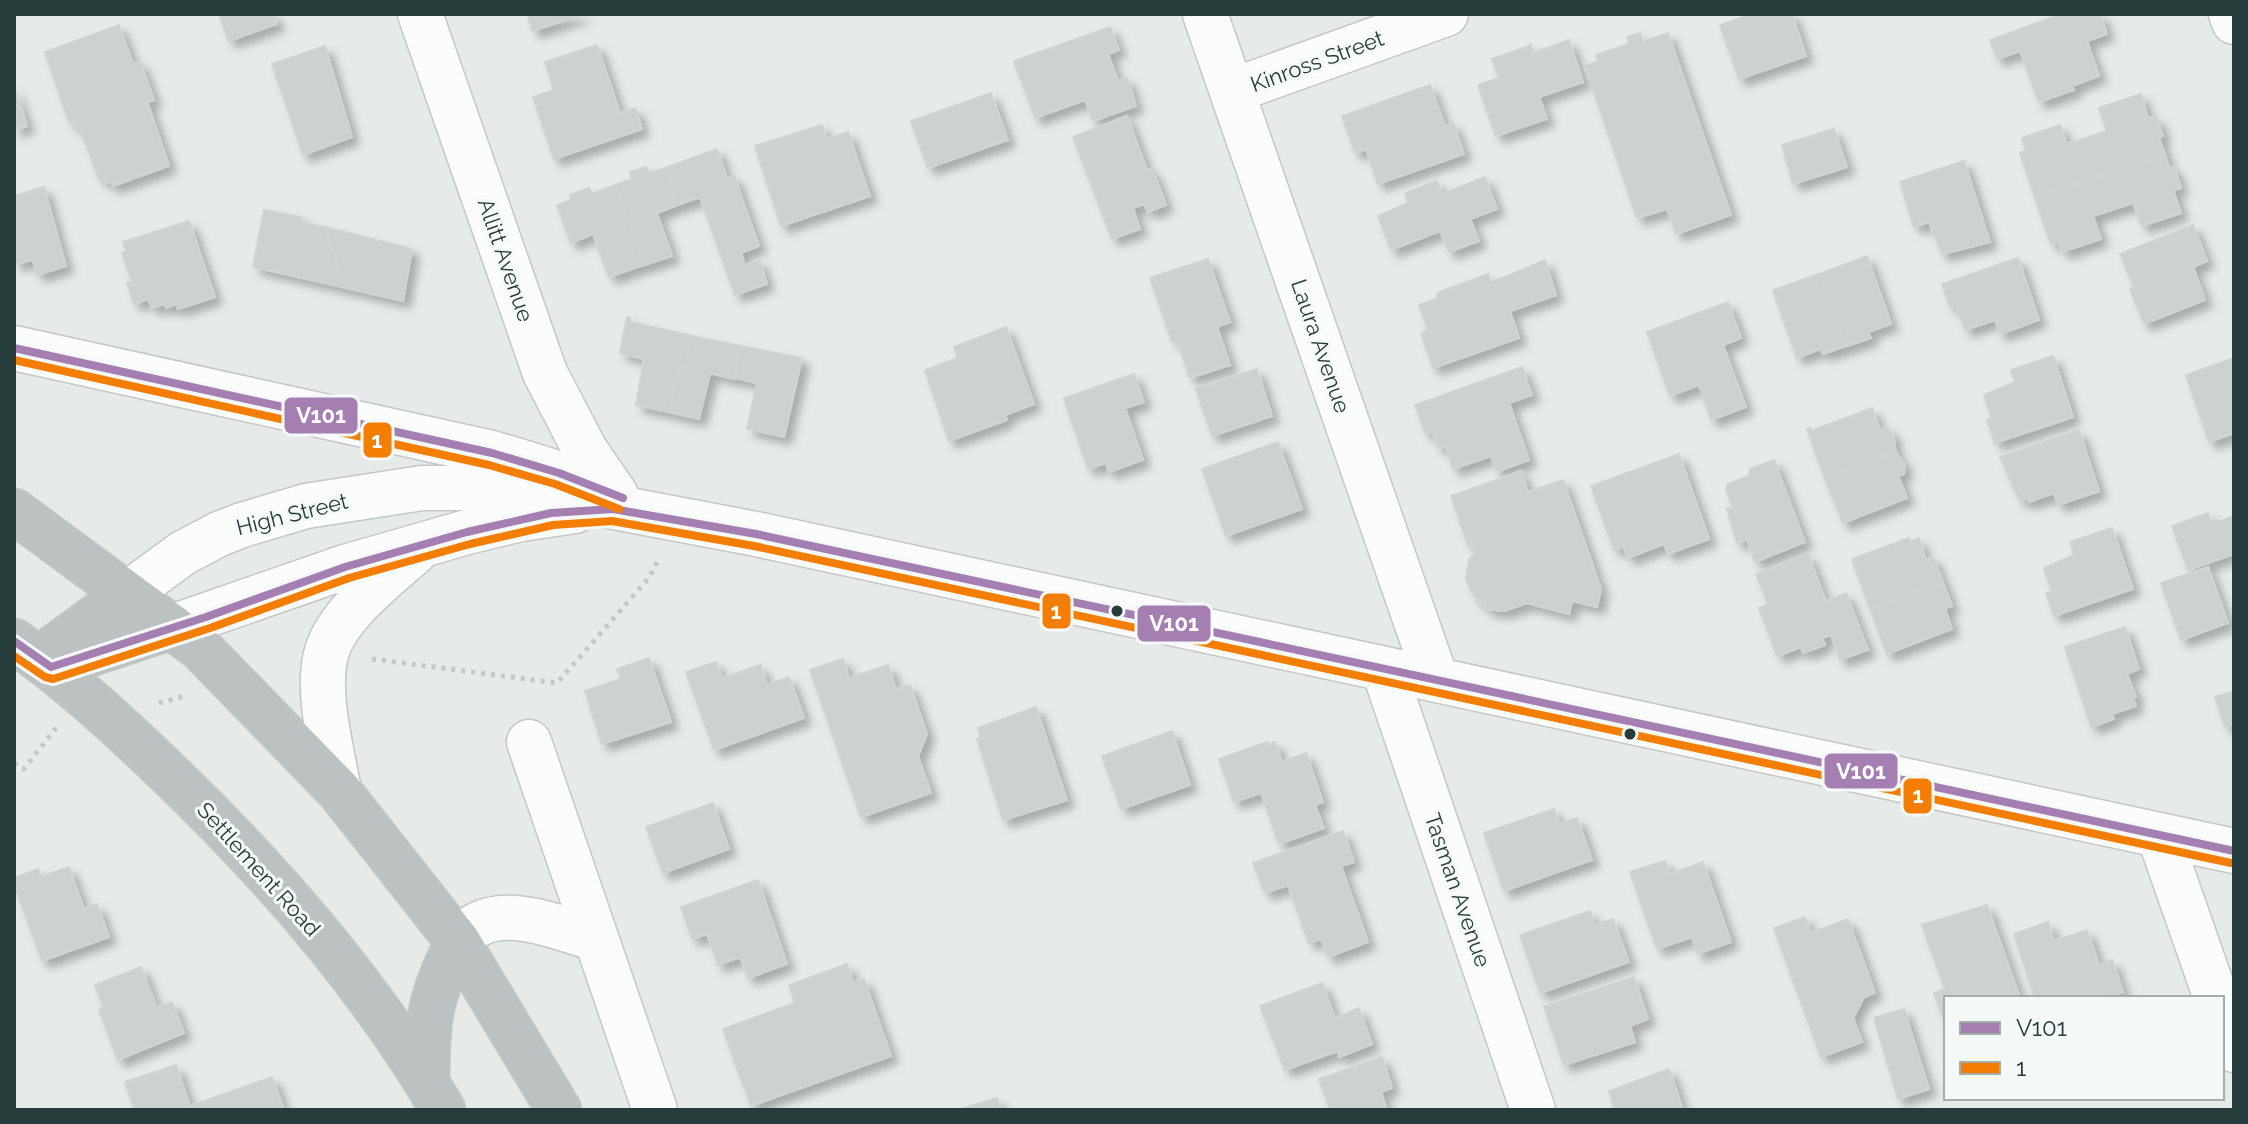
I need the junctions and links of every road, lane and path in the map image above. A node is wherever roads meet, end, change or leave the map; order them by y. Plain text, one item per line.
1 (420, 14) edge
2 (1205, 14) edge
3 (1446, 14) edge
4 (2231, 14) edge
5 (2234, 22) edge
6 (1232, 91) junction
7 (14, 348) edge
8 (614, 502) junction
9 (14, 511) edge
10 (420, 546) junction
11 (127, 594) junction
12 (172, 627) junction
13 (34, 655) edge
14 (1384, 670) junction
15 (1436, 679) junction
16 (529, 742) dead end
17 (339, 791) junction
18 (2159, 835) junction
19 (2234, 851) edge
20 (594, 938) junction
21 (458, 942) junction
22 (2215, 996) edge
23 (2224, 1021) edge
24 (2234, 1050) edge
25 (435, 1096) edge
26 (559, 1110) edge
27 (655, 1110) edge
28 (1533, 1110) edge

1 - 8 street, Allitt Avenue
2 - 6 street, Laura Avenue
3 - 6 street, Kinross Street
4 - 5 street
6 - 15 street, Laura Avenue
7 - 8 street, High Street
8 - 10 street, High Street
8 - 11 street, High Street
8 - 14 street, High Street
9 - 11 highway
10 - 12 street, High Street
10 - 17 street
11 - 12 highway
11 - 13 highway
12 - 13 highway
12 - 17 highway
13 - 25 highway, Settlement Road
14 - 15 street, High Street
14 - 28 street, Tasman Avenue
15 - 18 street, High Street
16 - 20 street
17 - 21 highway
18 - 19 street, High Street
18 - 22 street
20 - 21 street
20 - 27 street
21 - 25 highway
21 - 26 highway
23 - 24 street

